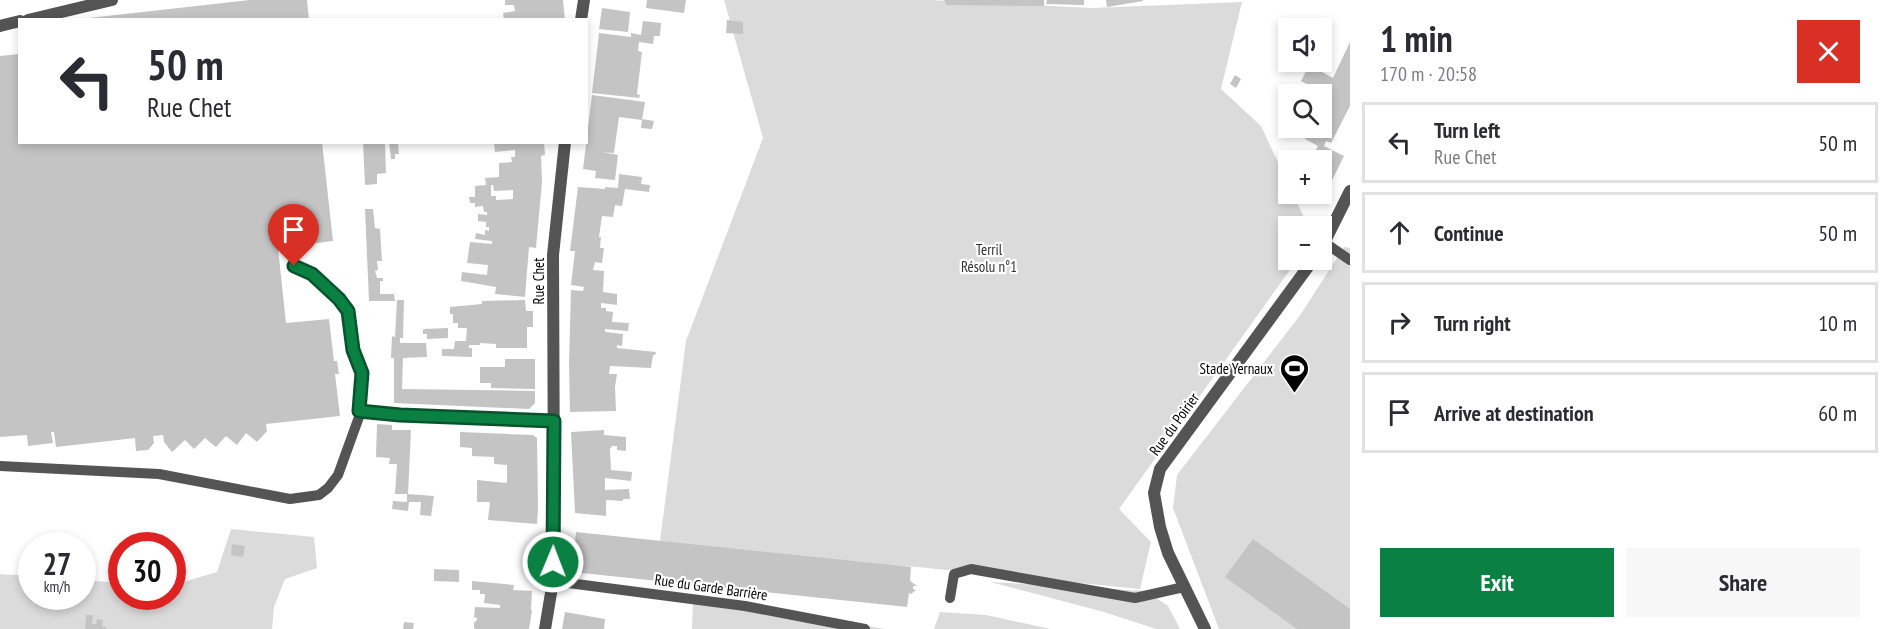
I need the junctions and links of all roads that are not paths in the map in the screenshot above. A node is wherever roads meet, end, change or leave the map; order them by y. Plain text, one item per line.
1 (112, 0) edge
2 (584, 0) edge
3 (36, 18) edge
4 (581, 18) edge
5 (18, 22) edge
6 (0, 26) edge
7 (565, 144) edge
8 (1350, 191) edge
9 (1332, 227) edge
10 (1332, 250) edge
11 (1350, 260) edge
12 (294, 266) dead end
13 (1306, 270) edge
14 (359, 411) junction
15 (400, 415) joint
16 (554, 421) junction
17 (0, 466) edge
18 (553, 581) junction
19 (1184, 587) junction
20 (950, 598) dead end
21 (545, 629) edge
22 (865, 629) edge
23 (1205, 629) edge

1 - 3 street
2 - 4 street
5 - 6 street
7 - 16 street, Rue Chet
8 - 9 street
10 - 11 lane
12 - 14 lane
13 - 19 street, Rue du Poirier
14 - 15 lane
14 - 17 lane
15 - 16 street
16 - 18 street, Rue Chet
18 - 21 street, Rue Chet
18 - 22 lane, Rue du Garde Barrière
19 - 20 lane
19 - 23 street, Rue du Poirier

